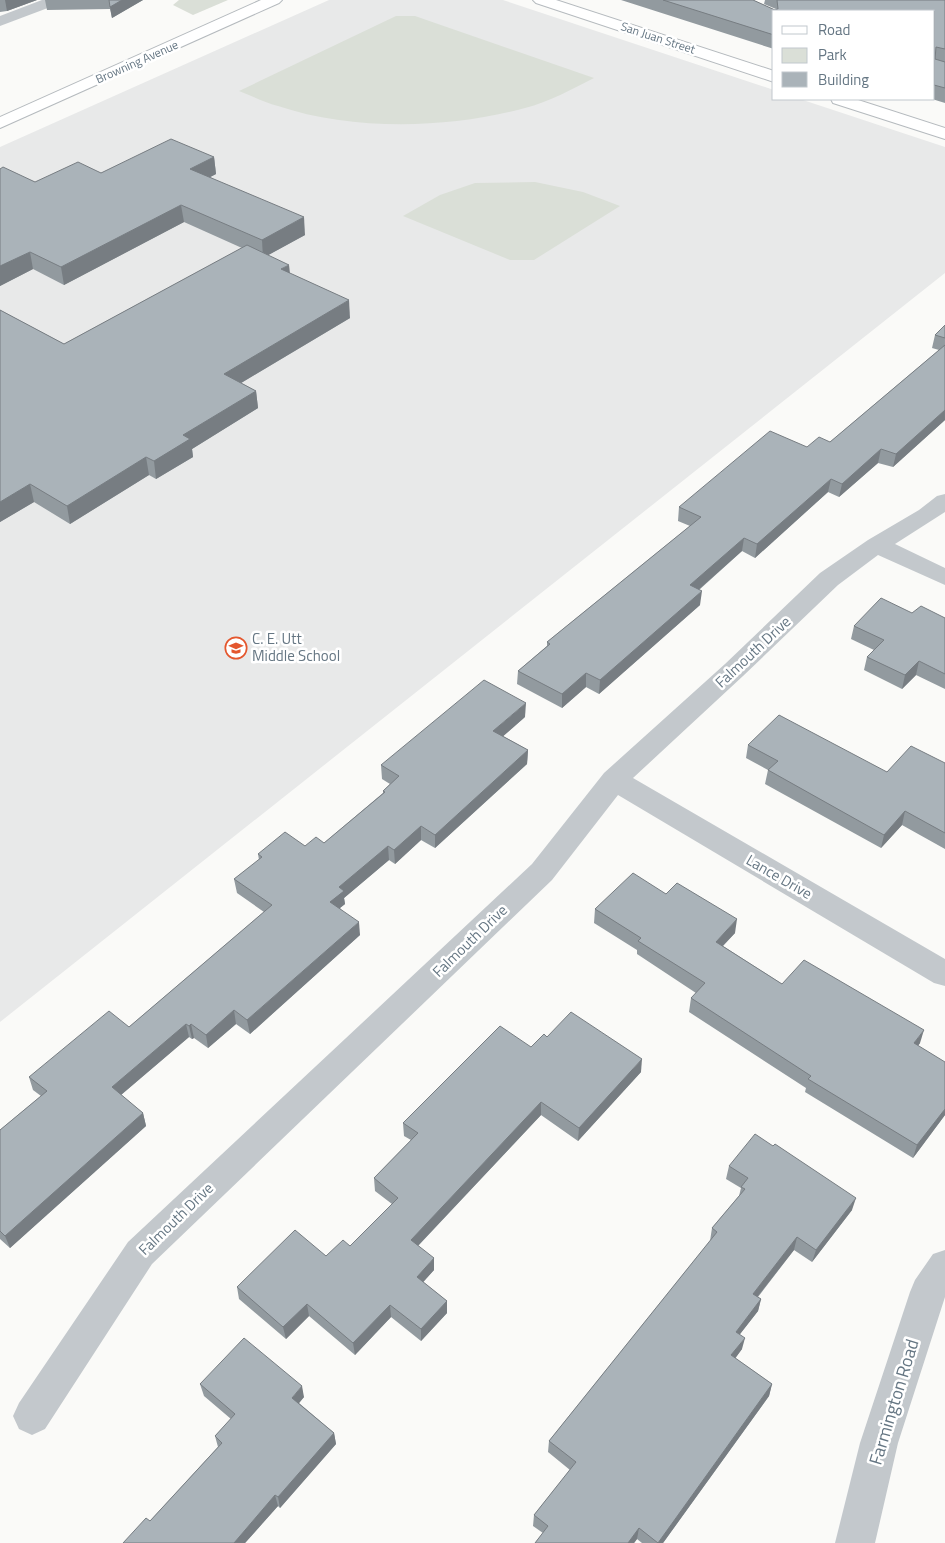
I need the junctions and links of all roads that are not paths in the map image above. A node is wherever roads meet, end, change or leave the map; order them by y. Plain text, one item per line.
1 (56, 0) edge
2 (274, 0) edge
3 (541, 0) edge
4 (0, 21) edge
5 (772, 76) edge
6 (842, 100) edge
7 (0, 123) edge
8 (945, 134) edge
9 (945, 501) edge
10 (876, 545) junction
11 (945, 577) edge
12 (614, 780) junction
13 (945, 974) edge
14 (945, 1266) edge
15 (32, 1416) dead end
16 (855, 1543) edge

1 - 4 street
2 - 7 main road, Browning Avenue
3 - 5 main road, San Juan Street
6 - 8 main road
9 - 10 street, Falmouth Drive
10 - 11 street
10 - 12 street, Falmouth Drive
12 - 13 street, Lance Drive
12 - 15 street, Falmouth Drive
14 - 16 street, Farmington Road

